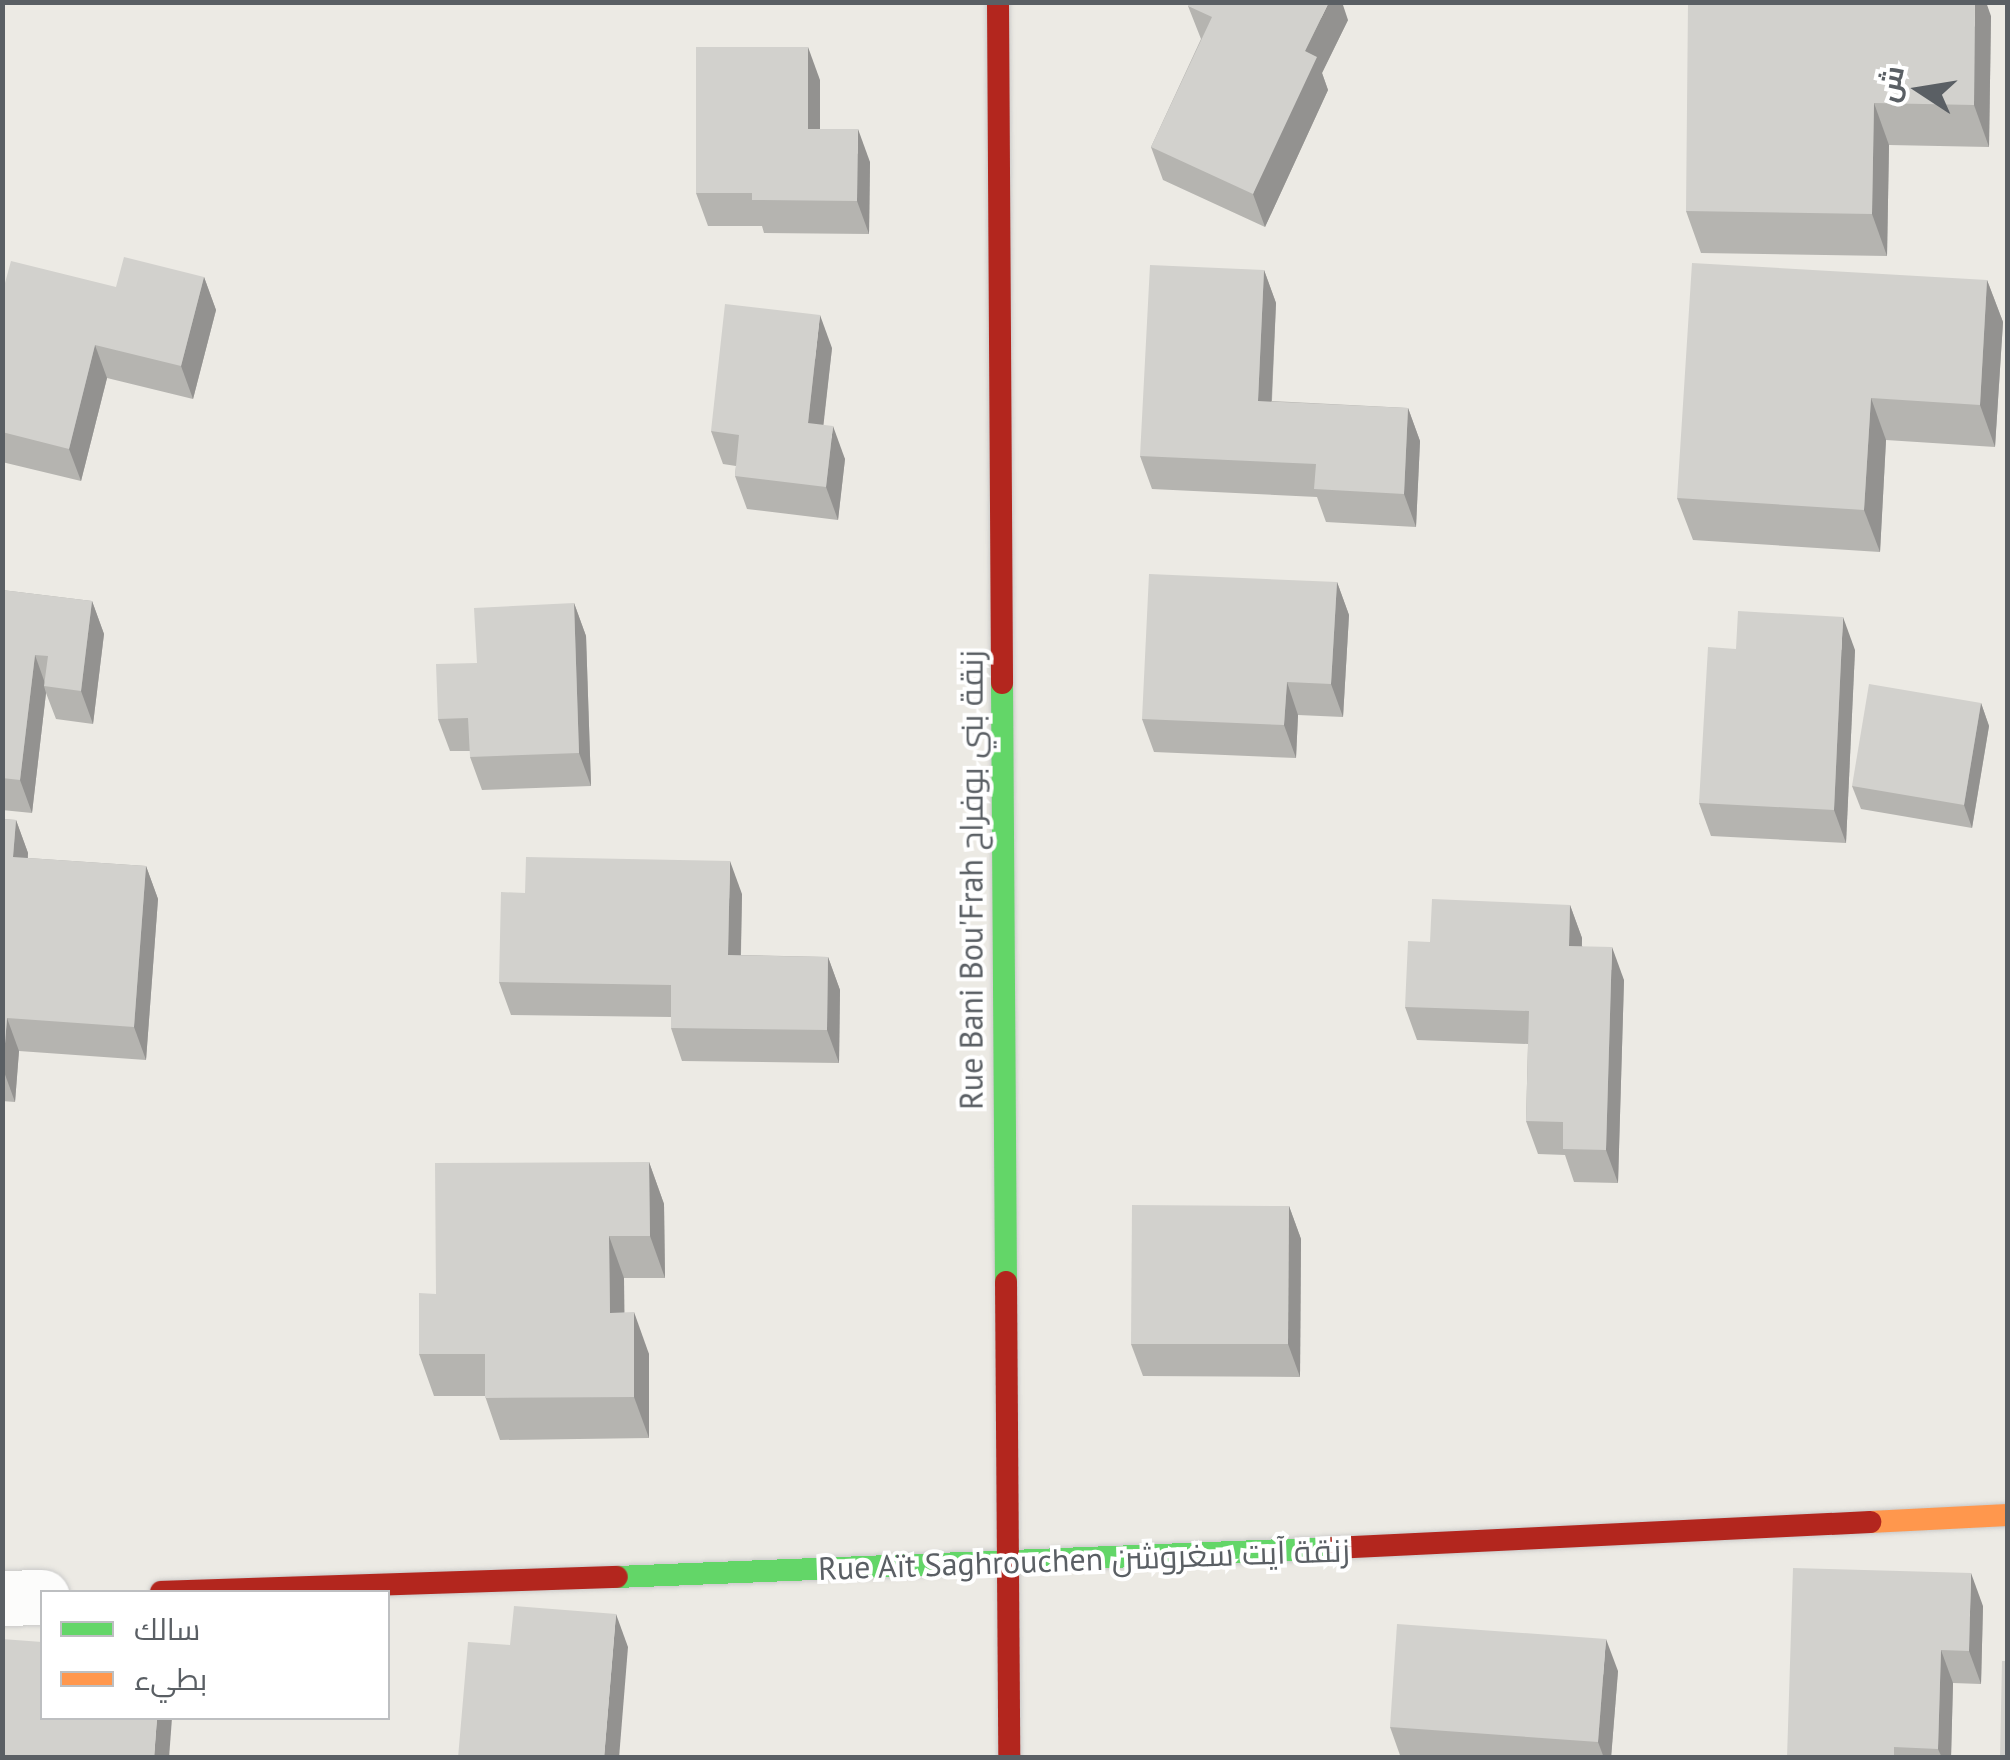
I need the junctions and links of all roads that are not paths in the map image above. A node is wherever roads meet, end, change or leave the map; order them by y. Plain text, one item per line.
1 (998, 2) edge
2 (2008, 1516) edge
3 (1008, 1564) junction
4 (222, 1590) edge
5 (40, 1596) edge
6 (2, 1598) edge
7 (1009, 1758) edge

1 - 3 street, Rue Bani Bou'Frah زنقة بني بوفراح
2 - 3 street, Rue Aït Saghrouchen زنقة آيت سغروشن
3 - 4 street, Rue Aït Saghrouchen زنقة آيت سغروشن
3 - 7 street, Rue Bani Bou'Frah زنقة بني بوفراح
5 - 6 street

